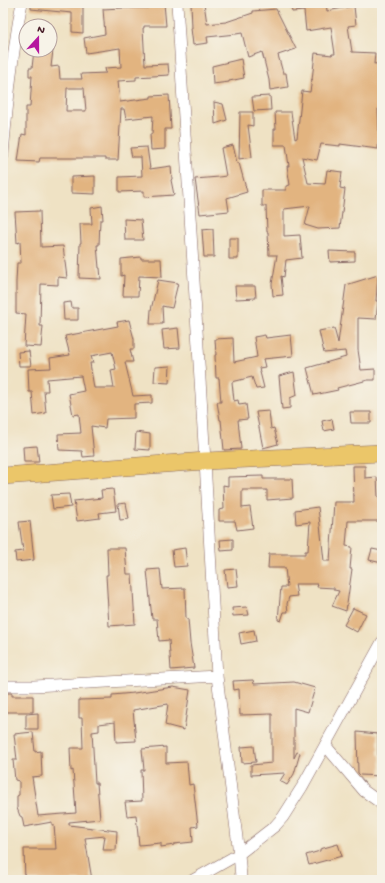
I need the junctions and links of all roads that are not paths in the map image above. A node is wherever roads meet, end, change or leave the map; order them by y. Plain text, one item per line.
1 (22, 3) edge
2 (177, 3) edge
3 (3, 155) edge
4 (382, 453) edge
5 (205, 461) junction
6 (3, 476) edge
7 (382, 642) edge
8 (217, 676) junction
9 (3, 686) edge
10 (324, 745) junction
11 (382, 805) edge
12 (239, 854) junction
13 (193, 880) edge
14 (241, 880) edge

1 - 3 street
2 - 5 street
4 - 5 highway
5 - 6 highway
5 - 8 street
7 - 10 street
8 - 9 street
8 - 12 street
10 - 11 street
10 - 12 street
12 - 13 street
12 - 14 street

